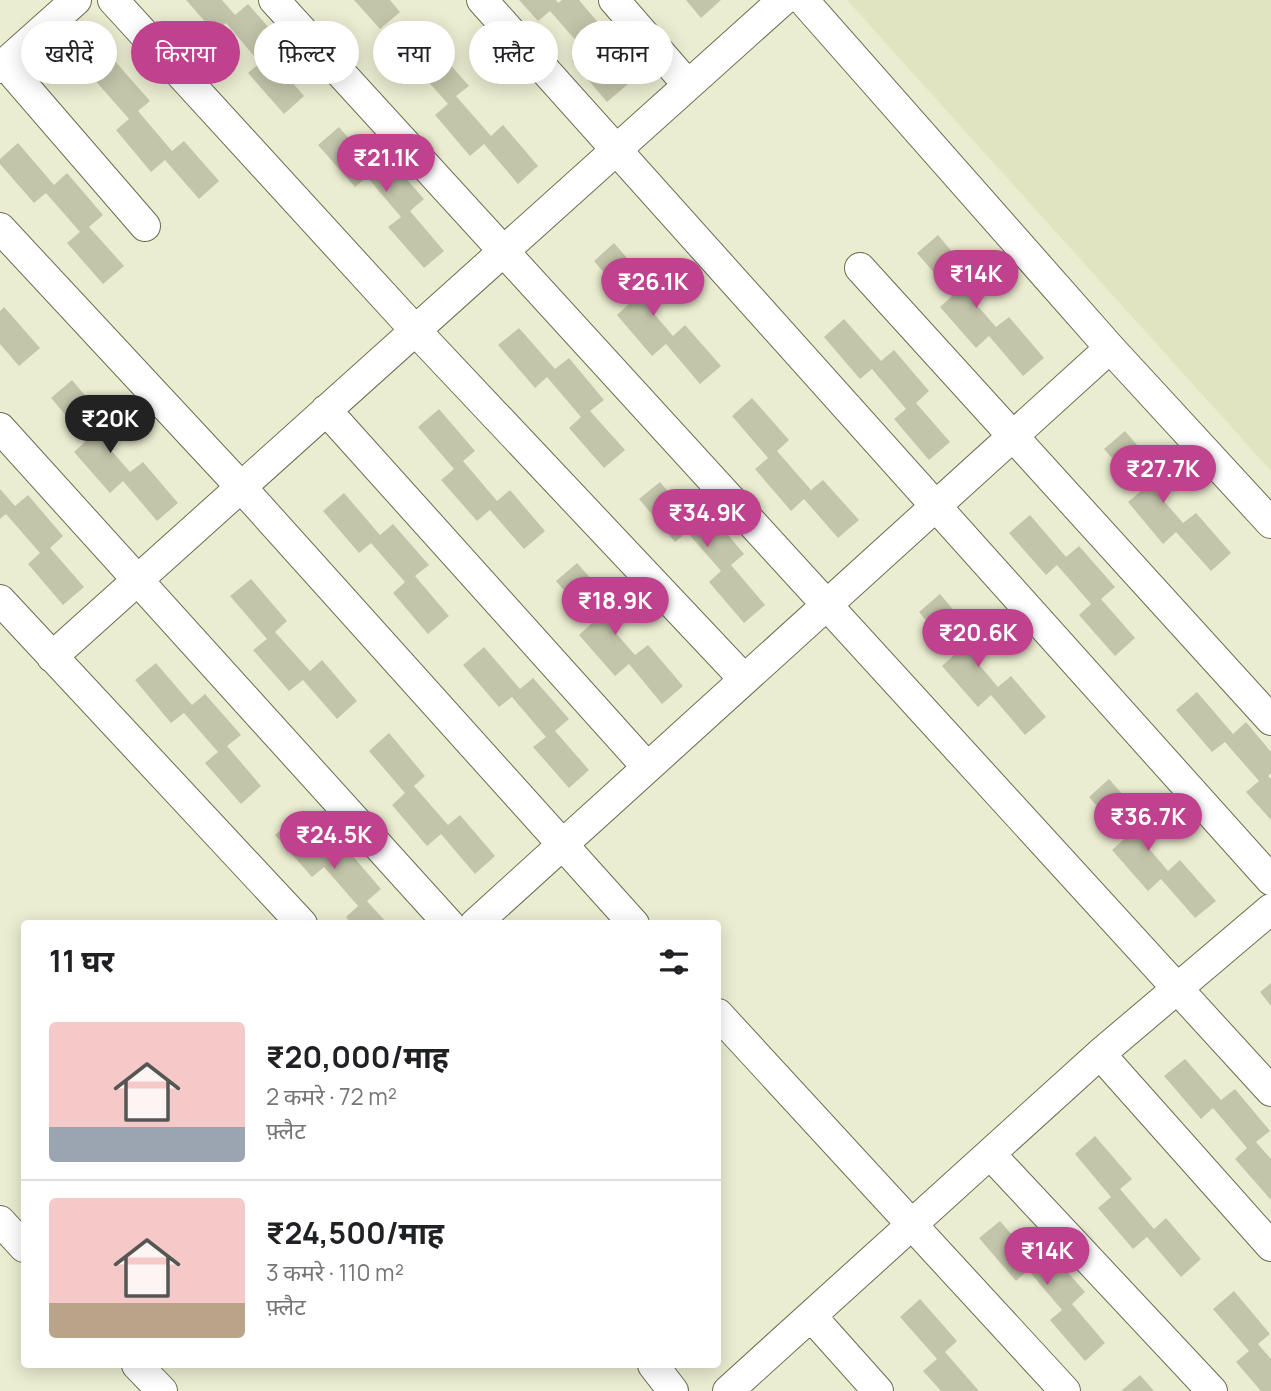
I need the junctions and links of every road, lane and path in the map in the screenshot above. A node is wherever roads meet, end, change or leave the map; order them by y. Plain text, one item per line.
1 (76, 0) edge
2 (113, 0) edge
3 (274, 0) edge
4 (482, 0) edge
5 (614, 0) edge
6 (783, 0) edge
7 (803, 0) edge
8 (2, 66) edge
9 (688, 85) junction
10 (617, 150) junction
11 (145, 226) dead end
12 (0, 228) edge
13 (503, 251) junction
14 (860, 268) dead end
15 (415, 330) junction
16 (1110, 348) junction
17 (327, 410) junction
18 (0, 428) edge
19 (1013, 436) junction
20 (241, 487) junction
21 (936, 506) junction
22 (1271, 523) edge
23 (137, 580) junction
24 (0, 600) edge
25 (827, 605) junction
26 (52, 657) junction
27 (744, 679) junction
28 (1271, 720) edge
29 (647, 767) junction
30 (561, 845) junction
31 (1271, 880) edge
32 (1271, 909) edge
33 (298, 920) edge
34 (445, 920) edge
35 (479, 920) edge
36 (630, 920) edge
37 (1177, 989) junction
38 (721, 1017) edge
39 (1100, 1054) junction
40 (1271, 1091) edge
41 (990, 1154) junction
42 (912, 1225) junction
43 (1271, 1246) edge
44 (810, 1316) junction
45 (140, 1368) edge
46 (655, 1368) edge
47 (162, 1391) edge
48 (673, 1391) edge
49 (728, 1391) edge
50 (878, 1391) edge
51 (1065, 1391) edge
52 (1212, 1391) edge

1 - 8 street
2 - 15 street
3 - 13 street
4 - 10 street
5 - 9 street
6 - 9 street
7 - 16 street
8 - 11 street
9 - 10 street
10 - 13 street
10 - 21 street
12 - 20 street
13 - 15 street
13 - 25 street
14 - 19 street
15 - 17 street
15 - 27 street
16 - 19 street
16 - 22 street
17 - 20 street
17 - 29 street
18 - 23 street
19 - 21 street
19 - 28 street
20 - 23 street
20 - 30 street
21 - 25 street
21 - 31 street
23 - 26 street
23 - 34 street
24 - 26 street
25 - 27 street
25 - 37 street
26 - 33 street
27 - 29 street
29 - 30 street
30 - 35 street
30 - 36 street
32 - 37 street
37 - 39 street
37 - 40 street
38 - 42 street
39 - 41 street
39 - 43 street
41 - 42 street
41 - 52 street
42 - 44 street
42 - 51 street
44 - 49 street
44 - 50 street
45 - 47 street
46 - 48 street

